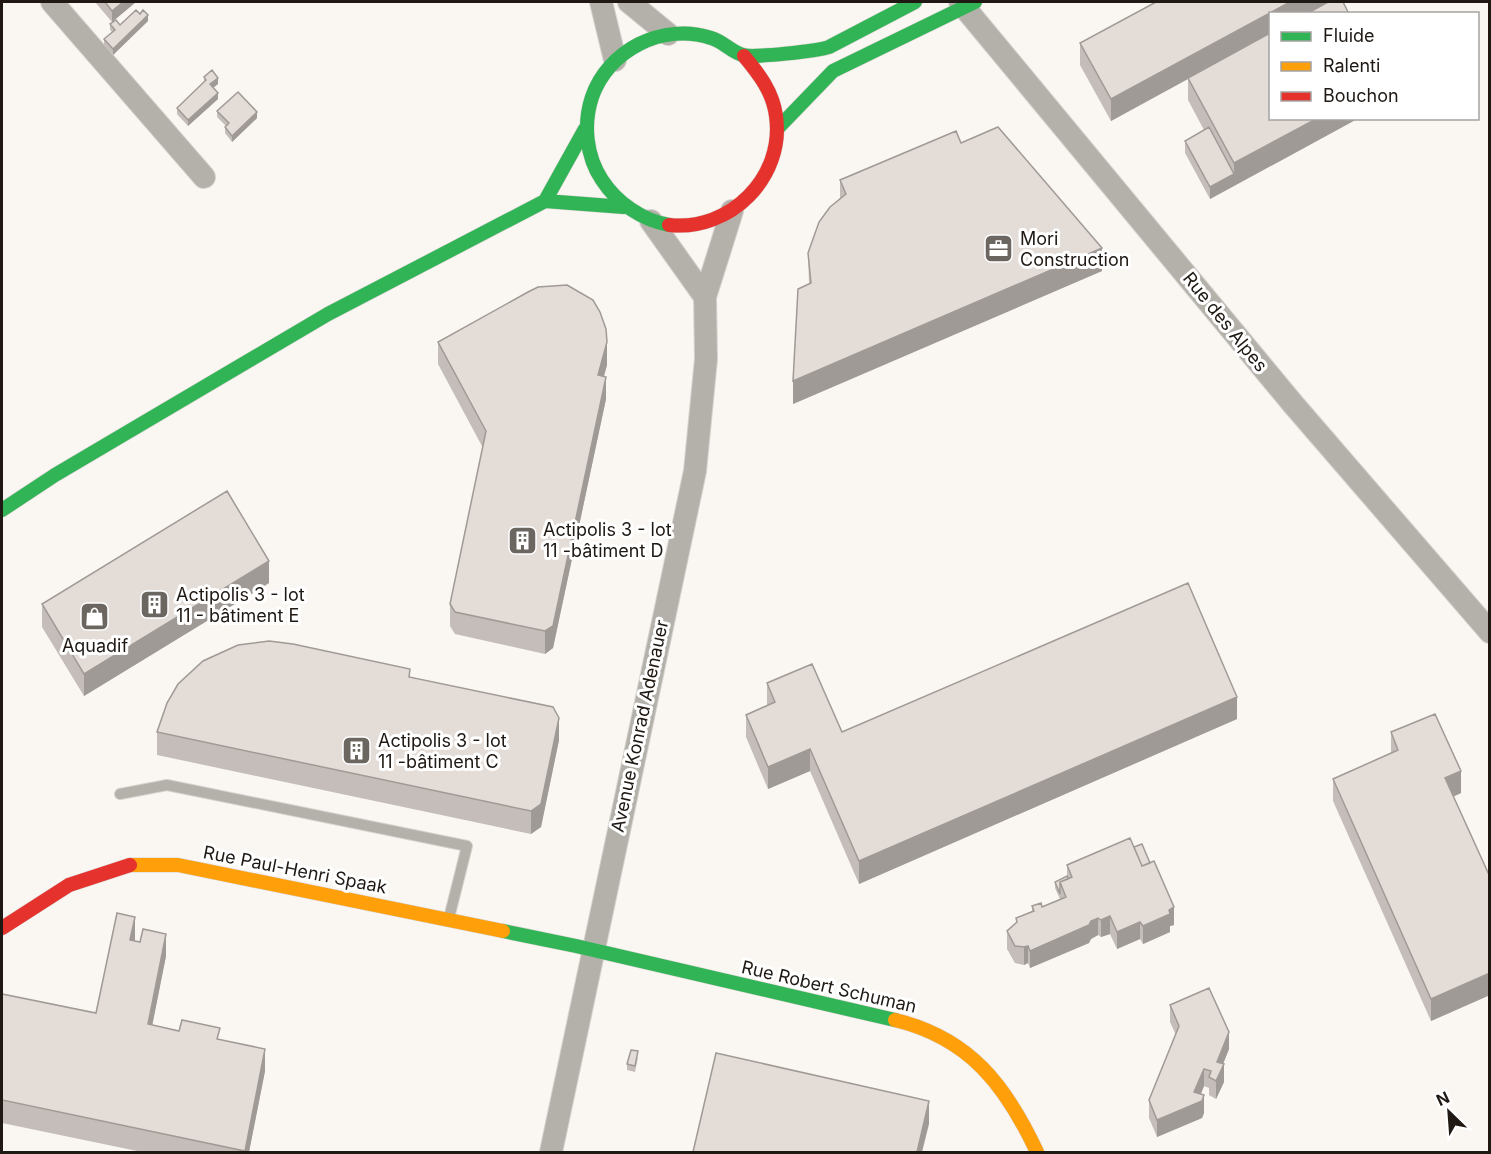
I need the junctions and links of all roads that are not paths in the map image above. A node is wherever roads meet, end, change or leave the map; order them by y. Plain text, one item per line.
1 (52, 2) edge
2 (601, 2) edge
3 (629, 2) edge
4 (915, 2) edge
5 (967, 3) edge
6 (668, 34) junction
7 (744, 56) junction
8 (615, 60) junction
9 (778, 128) junction
10 (585, 129) junction
11 (204, 177) dead end
12 (545, 201) junction
13 (624, 207) junction
14 (732, 211) junction
15 (651, 221) junction
16 (705, 297) junction
17 (2, 510) edge
18 (1490, 632) edge
19 (120, 794) dead end
20 (449, 920) junction
21 (2, 928) edge
22 (592, 950) junction
23 (551, 1152) edge
24 (1037, 1152) edge

1 - 11 street
2 - 8 street
3 - 6 street
4 - 7 main road
5 - 9 main road
5 - 18 street, Rue des Alpes
6 - 7 main road
6 - 8 main road
7 - 9 main road
8 - 10 main road
9 - 14 main road
10 - 12 main road
10 - 13 main road
12 - 13 main road
12 - 17 main road
13 - 15 main road
14 - 15 main road
14 - 16 street, Avenue Konrad Adenauer
15 - 16 street
16 - 22 street, Avenue Konrad Adenauer
19 - 20 lane
20 - 21 main road, Rue Paul-Henri Spaak
20 - 22 main road, Rue Paul-Henri Spaak
22 - 23 street, Avenue Konrad Adenauer
22 - 24 main road, Rue Robert Schuman

